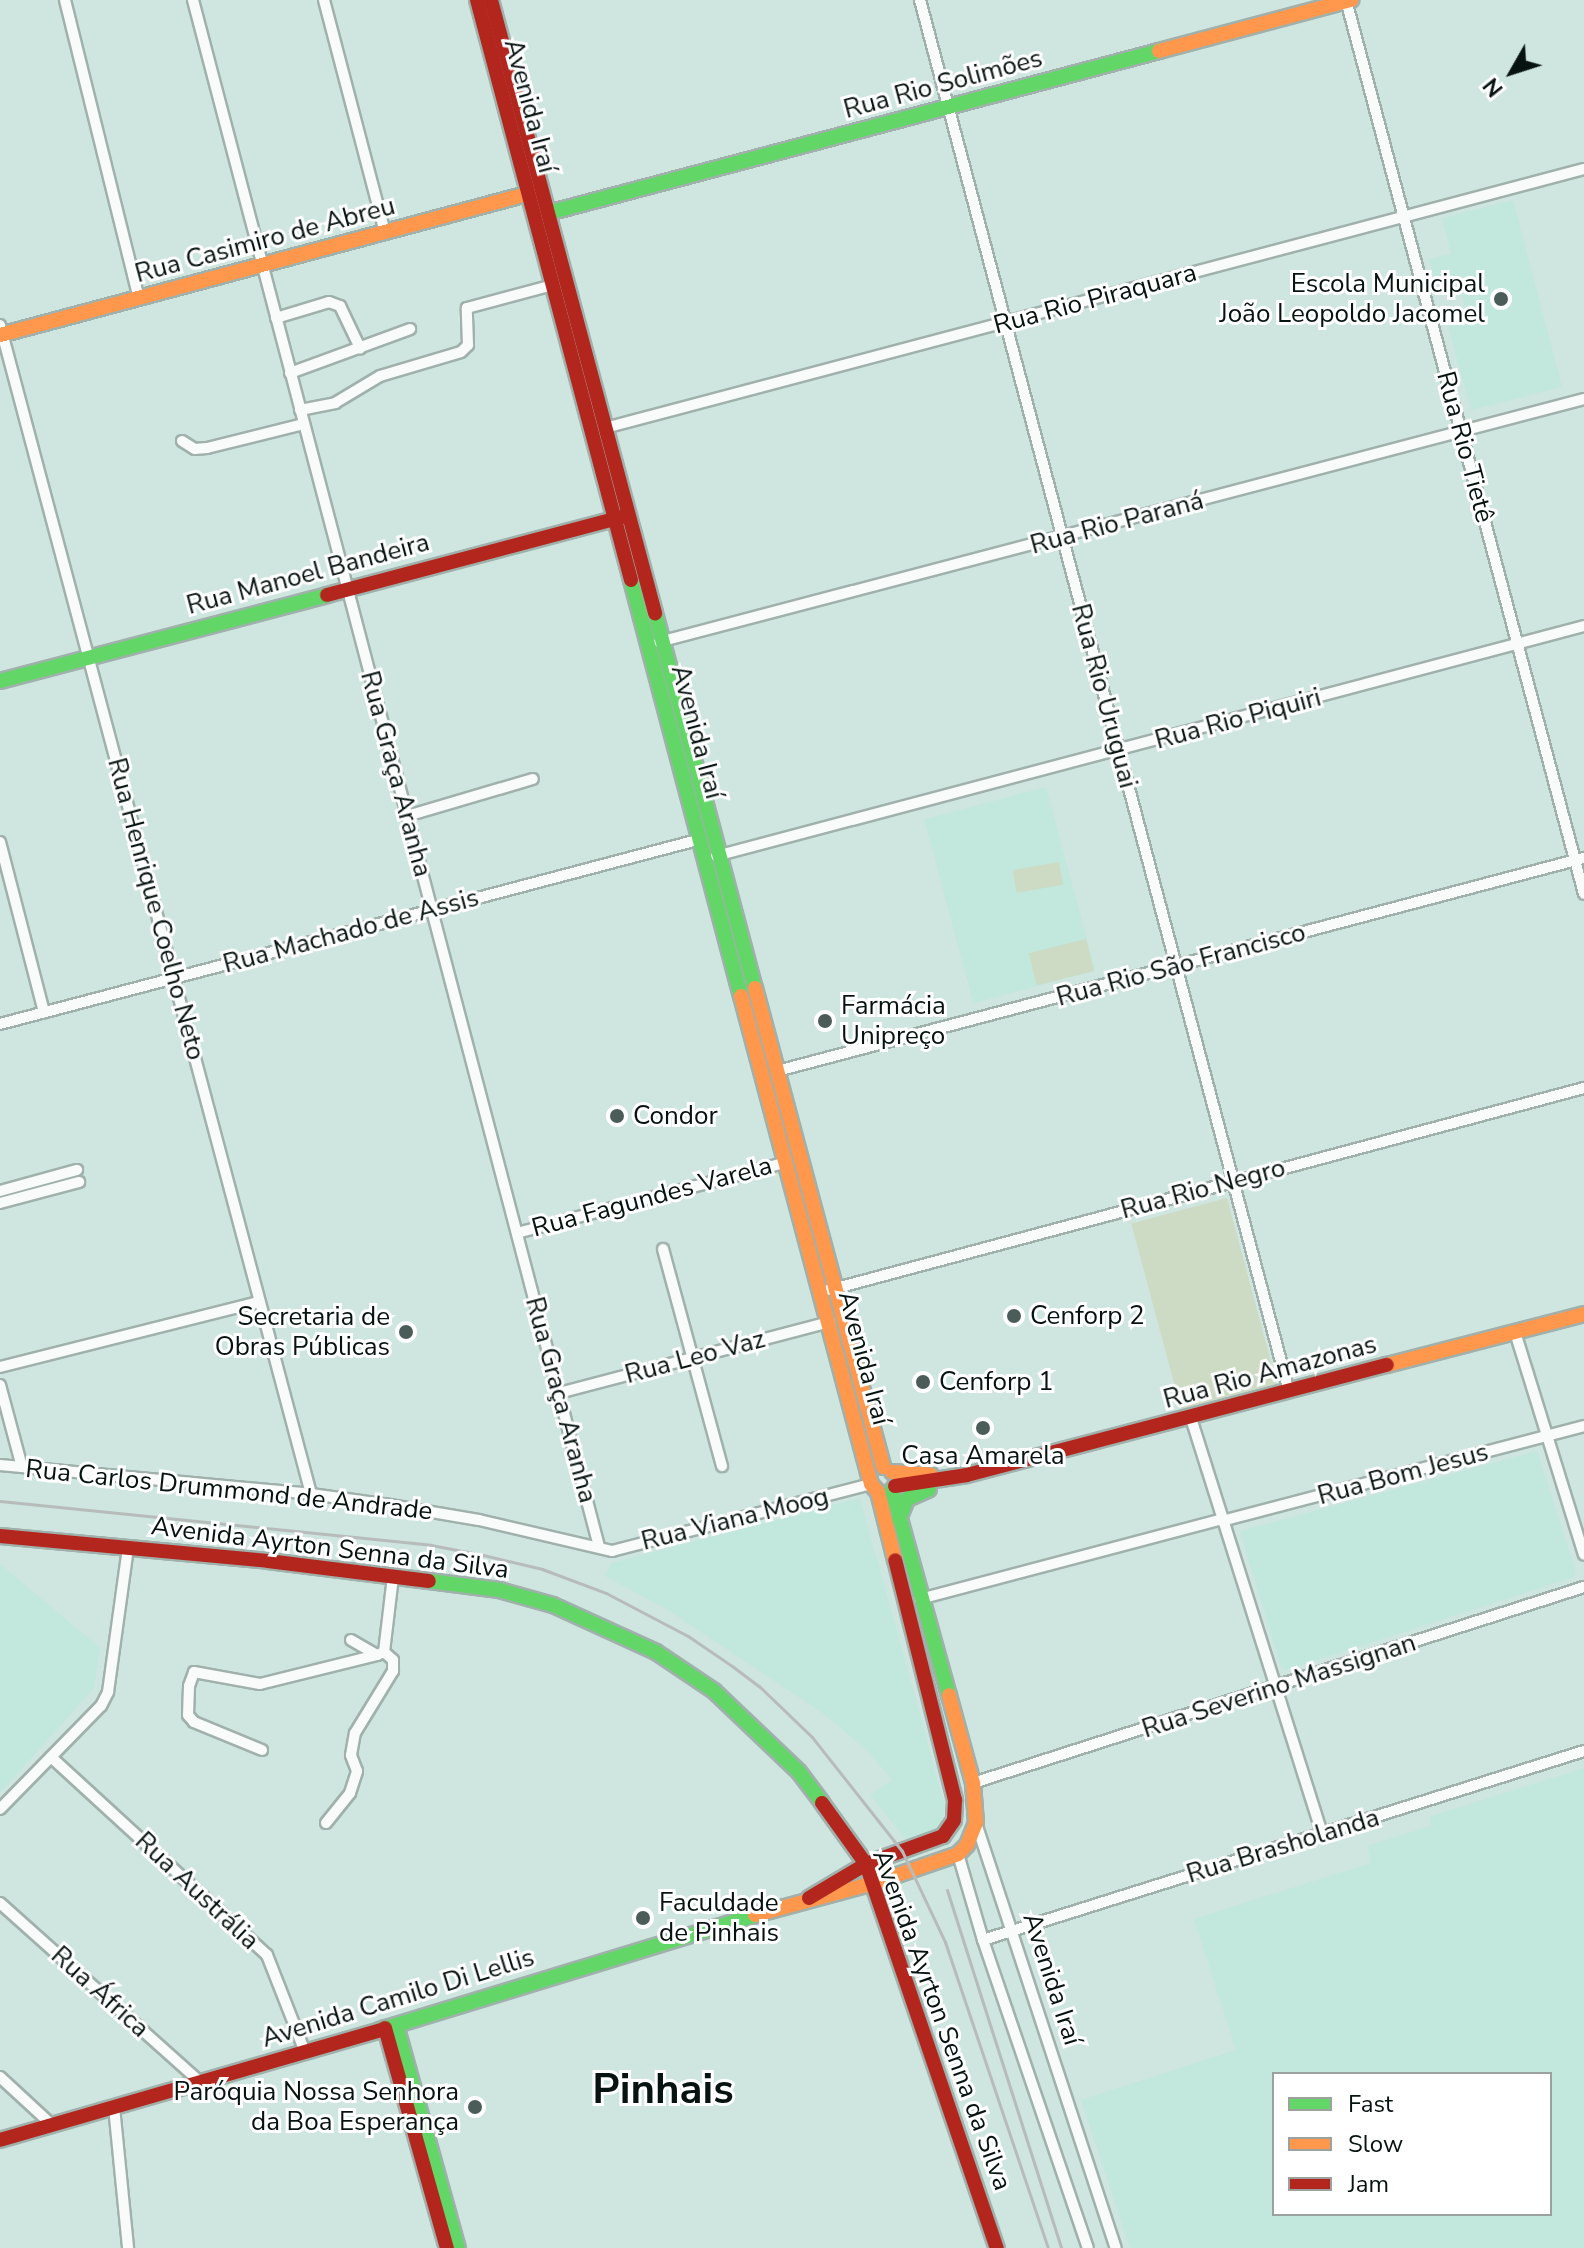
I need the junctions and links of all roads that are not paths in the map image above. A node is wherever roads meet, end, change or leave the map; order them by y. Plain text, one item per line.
1 (65, 0) edge
2 (193, 0) edge
3 (324, 0) edge
4 (482, 0) edge
5 (920, 0) edge
6 (1348, 0) edge
7 (948, 107) junction
8 (1584, 169) edge
9 (535, 191) junction
10 (548, 213) junction
11 (1403, 218) junction
12 (385, 232) junction
13 (263, 265) junction
14 (553, 285) junction
15 (139, 298) junction
16 (276, 318) junction
17 (1006, 322) junction
18 (410, 329) dead end
19 (1, 331) edge
20 (360, 348) junction
21 (290, 373) junction
22 (1584, 399) edge
23 (300, 410) junction
24 (304, 424) junction
25 (605, 428) junction
26 (1461, 431) junction
27 (182, 441) dead end
28 (613, 483) junction
29 (622, 517) junction
30 (1062, 538) junction
31 (347, 589) junction
32 (1584, 626) edge
33 (656, 642) junction
34 (1518, 643) junction
35 (87, 657) junction
36 (664, 672) junction
37 (0, 681) edge
38 (1119, 751) junction
39 (533, 779) dead end
40 (407, 816) junction
41 (701, 839) junction
42 (0, 842) edge
43 (713, 857) junction
44 (1580, 859) edge
45 (5, 879) edge
46 (1584, 894) edge
47 (432, 910) junction
48 (1176, 966) junction
49 (175, 978) junction
50 (44, 1012) junction
51 (0, 1024) edge
52 (764, 1047) junction
53 (777, 1071) junction
54 (1584, 1088) edge
55 (787, 1162) junction
56 (1232, 1181) junction
57 (0, 1191) edge
58 (0, 1203) edge
59 (517, 1233) junction
60 (663, 1249) dead end
61 (829, 1290) junction
62 (259, 1302) junction
63 (1584, 1314) edge
64 (830, 1322) junction
65 (1515, 1332) junction
66 (692, 1357) junction
67 (0, 1367) edge
68 (0, 1385) edge
69 (1289, 1392) junction
70 (559, 1393) junction
71 (1191, 1418) junction
72 (1584, 1426) edge
73 (1547, 1436) junction
74 (0, 1465) edge
75 (722, 1466) dead end
76 (22, 1467) junction
77 (967, 1475) junction
78 (883, 1481) junction
79 (311, 1494) junction
80 (899, 1519) junction
81 (1222, 1520) junction
82 (0, 1536) edge
83 (599, 1547) junction
84 (128, 1548) junction
85 (1584, 1555) edge
86 (393, 1577) junction
87 (1584, 1587) edge
88 (920, 1599) junction
89 (351, 1640) dead end
90 (380, 1653) junction
91 (1275, 1687) junction
92 (262, 1750) dead end
93 (1584, 1751) edge
94 (51, 1757) junction
95 (973, 1783) junction
96 (0, 1809) edge
97 (326, 1823) dead end
98 (976, 1823) junction
99 (1322, 1834) junction
100 (943, 1836) joint
101 (958, 1854) junction
102 (866, 1864) junction
103 (874, 1883) junction
104 (809, 1898) junction
105 (0, 1903) edge
106 (1011, 1931) junction
107 (983, 1940) junction
108 (391, 2027) junction
109 (305, 2052) junction
110 (0, 2077) edge
111 (200, 2082) junction
112 (114, 2107) junction
113 (52, 2125) junction
114 (0, 2140) edge
115 (128, 2248) edge
116 (447, 2248) edge
117 (458, 2248) edge
118 (997, 2248) edge
119 (1088, 2248) edge
120 (1116, 2248) edge

1 - 15 street
2 - 13 street, Rua Graça Aranha
3 - 12 street
4 - 9 main road, Avenida Iraí
5 - 7 street, Rua Rio Uruguai
6 - 7 main road, Rua Rio Solimões
6 - 11 street, Rua Rio Tietê
7 - 10 main road, Rua Rio Solimões
7 - 17 street, Rua Rio Uruguai
8 - 11 street, Rua Rio Piraquara
9 - 10 main road, Avenida Iraí
9 - 12 main road, Rua Casimiro de Abreu
9 - 14 main road, Avenida Iraí
10 - 25 main road, Avenida Iraí
11 - 17 street, Rua Rio Piraquara
11 - 26 street, Rua Rio Tietê
12 - 13 main road, Rua Casimiro de Abreu
13 - 15 main road, Rua Casimiro de Abreu
13 - 16 street, Rua Graça Aranha
14 - 23 street
14 - 28 main road, Avenida Iraí
15 - 19 main road, Rua Casimiro de Abreu
16 - 20 street
16 - 21 street, Rua Graça Aranha
17 - 25 street, Rua Rio Piraquara
17 - 30 street, Rua Rio Uruguai
18 - 20 street
19 - 35 street, Rua Henrique Coelho Neto
20 - 21 street
21 - 23 street, Rua Graça Aranha
22 - 26 street, Rua Rio Paraná
23 - 24 street, Rua Graça Aranha
24 - 27 street
24 - 31 street, Rua Graça Aranha
25 - 28 main road, Avenida Iraí
26 - 30 street, Rua Rio Paraná
26 - 34 street, Rua Rio Tietê
28 - 29 main road, Avenida Iraí
29 - 31 main road, Rua Manoel Bandeira
29 - 33 main road, Avenida Iraí
30 - 33 street, Rua Rio Paraná
30 - 38 street, Rua Rio Uruguai
31 - 35 main road, Rua Manoel Bandeira
31 - 40 street, Rua Graça Aranha
32 - 34 street, Rua Rio Piquiri
33 - 36 main road, Avenida Iraí
34 - 38 street, Rua Rio Piquiri
34 - 44 street, Rua Rio Tietê
35 - 37 main road, Rua Manoel Bandeira
35 - 49 street, Rua Henrique Coelho Neto
36 - 41 main road, Avenida Iraí
36 - 43 main road, Avenida Iraí
38 - 43 street, Rua Rio Piquiri
38 - 48 street, Rua Rio Uruguai
39 - 40 street
40 - 47 street, Rua Graça Aranha
41 - 43 main road, Avenida Iraí
41 - 47 street, Rua Machado de Assis
42 - 45 street
43 - 52 main road, Avenida Iraí
44 - 46 street, Rua Rio Tietê
44 - 48 street, Rua Rio São Francisco
45 - 50 street
47 - 49 street, Rua Machado de Assis
47 - 59 street, Rua Graça Aranha
48 - 53 street, Rua Rio São Francisco
48 - 56 street, Rua Rio Uruguai
49 - 50 street, Rua Machado de Assis
49 - 62 street, Rua Henrique Coelho Neto
50 - 51 street, Rua Machado de Assis
52 - 53 main road, Avenida Iraí
52 - 55 main road, Avenida Iraí
53 - 61 main road, Avenida Iraí
54 - 56 street, Rua Rio Negro
55 - 59 street, Rua Fagundes Varela
55 - 61 main road, Avenida Iraí
56 - 61 street, Rua Rio Negro
56 - 69 street, Rua Rio Uruguai
57 - 58 street
59 - 70 street, Rua Graça Aranha
60 - 66 street
61 - 64 main road, Avenida Iraí
61 - 78 main road, Avenida Iraí
62 - 67 street
62 - 79 street, Rua Henrique Coelho Neto
63 - 65 main road, Rua Rio Amazonas
64 - 66 street, Rua Leo Vaz
64 - 78 main road, Avenida Iraí
65 - 69 main road, Rua Rio Amazonas
65 - 73 street
66 - 70 street, Rua Leo Vaz
66 - 75 street
68 - 76 street
69 - 71 main road, Rua Rio Amazonas
70 - 83 street, Rua Graça Aranha
71 - 77 main road, Rua Rio Amazonas
71 - 81 street
72 - 73 street, Rua Bom Jesus
73 - 81 street, Rua Bom Jesus
73 - 85 street
74 - 76 street, Rua Carlos Drummond de Andrade
76 - 79 street, Rua Carlos Drummond de Andrade
77 - 78 main road, Rua Rio Amazonas
77 - 80 main road
78 - 80 main road, Avenida Iraí
78 - 83 street, Rua Viana Moog
78 - 100 main road, Avenida Iraí
79 - 83 street, Rua Carlos Drummond de Andrade
80 - 88 main road, Avenida Iraí
81 - 88 street, Rua Bom Jesus
81 - 91 street
82 - 84 main road, Avenida Ayrton Senna da Silva
84 - 86 main road, Avenida Ayrton Senna da Silva
84 - 94 street
86 - 90 street
86 - 102 main road, Avenida Ayrton Senna da Silva
87 - 91 street, Rua Severino Massignan
88 - 95 main road, Avenida Iraí
89 - 90 street
90 - 92 street
90 - 97 street
91 - 95 street, Rua Severino Massignan
91 - 99 street
93 - 99 street, Rua Brasholanda
94 - 96 street
94 - 109 street, Rua Austrália
95 - 98 main road, Avenida Iraí
98 - 101 main road
98 - 106 street, Avenida Iraí
99 - 106 street, Rua Brasholanda
100 - 102 main road, Avenida Camilo Di Lellis
101 - 103 main road, Avenida Camilo Di Lellis
101 - 107 street, Avenida Iraí
102 - 103 main road, Avenida Ayrton Senna da Silva
102 - 104 main road, Avenida Camilo Di Lellis
103 - 104 main road, Avenida Camilo Di Lellis
103 - 118 main road, Avenida Ayrton Senna da Silva
104 - 108 main road, Avenida Camilo Di Lellis
105 - 111 street, Rua África
106 - 107 street, Rua Brasholanda
106 - 120 street, Avenida Iraí
107 - 119 street, Avenida Iraí
108 - 109 main road, Avenida Camilo Di Lellis
108 - 116 main road
108 - 117 main road
109 - 111 main road, Avenida Camilo Di Lellis
110 - 113 street
111 - 112 main road, Avenida Camilo Di Lellis
112 - 113 main road, Avenida Camilo Di Lellis
112 - 115 street
113 - 114 main road, Avenida Camilo Di Lellis

